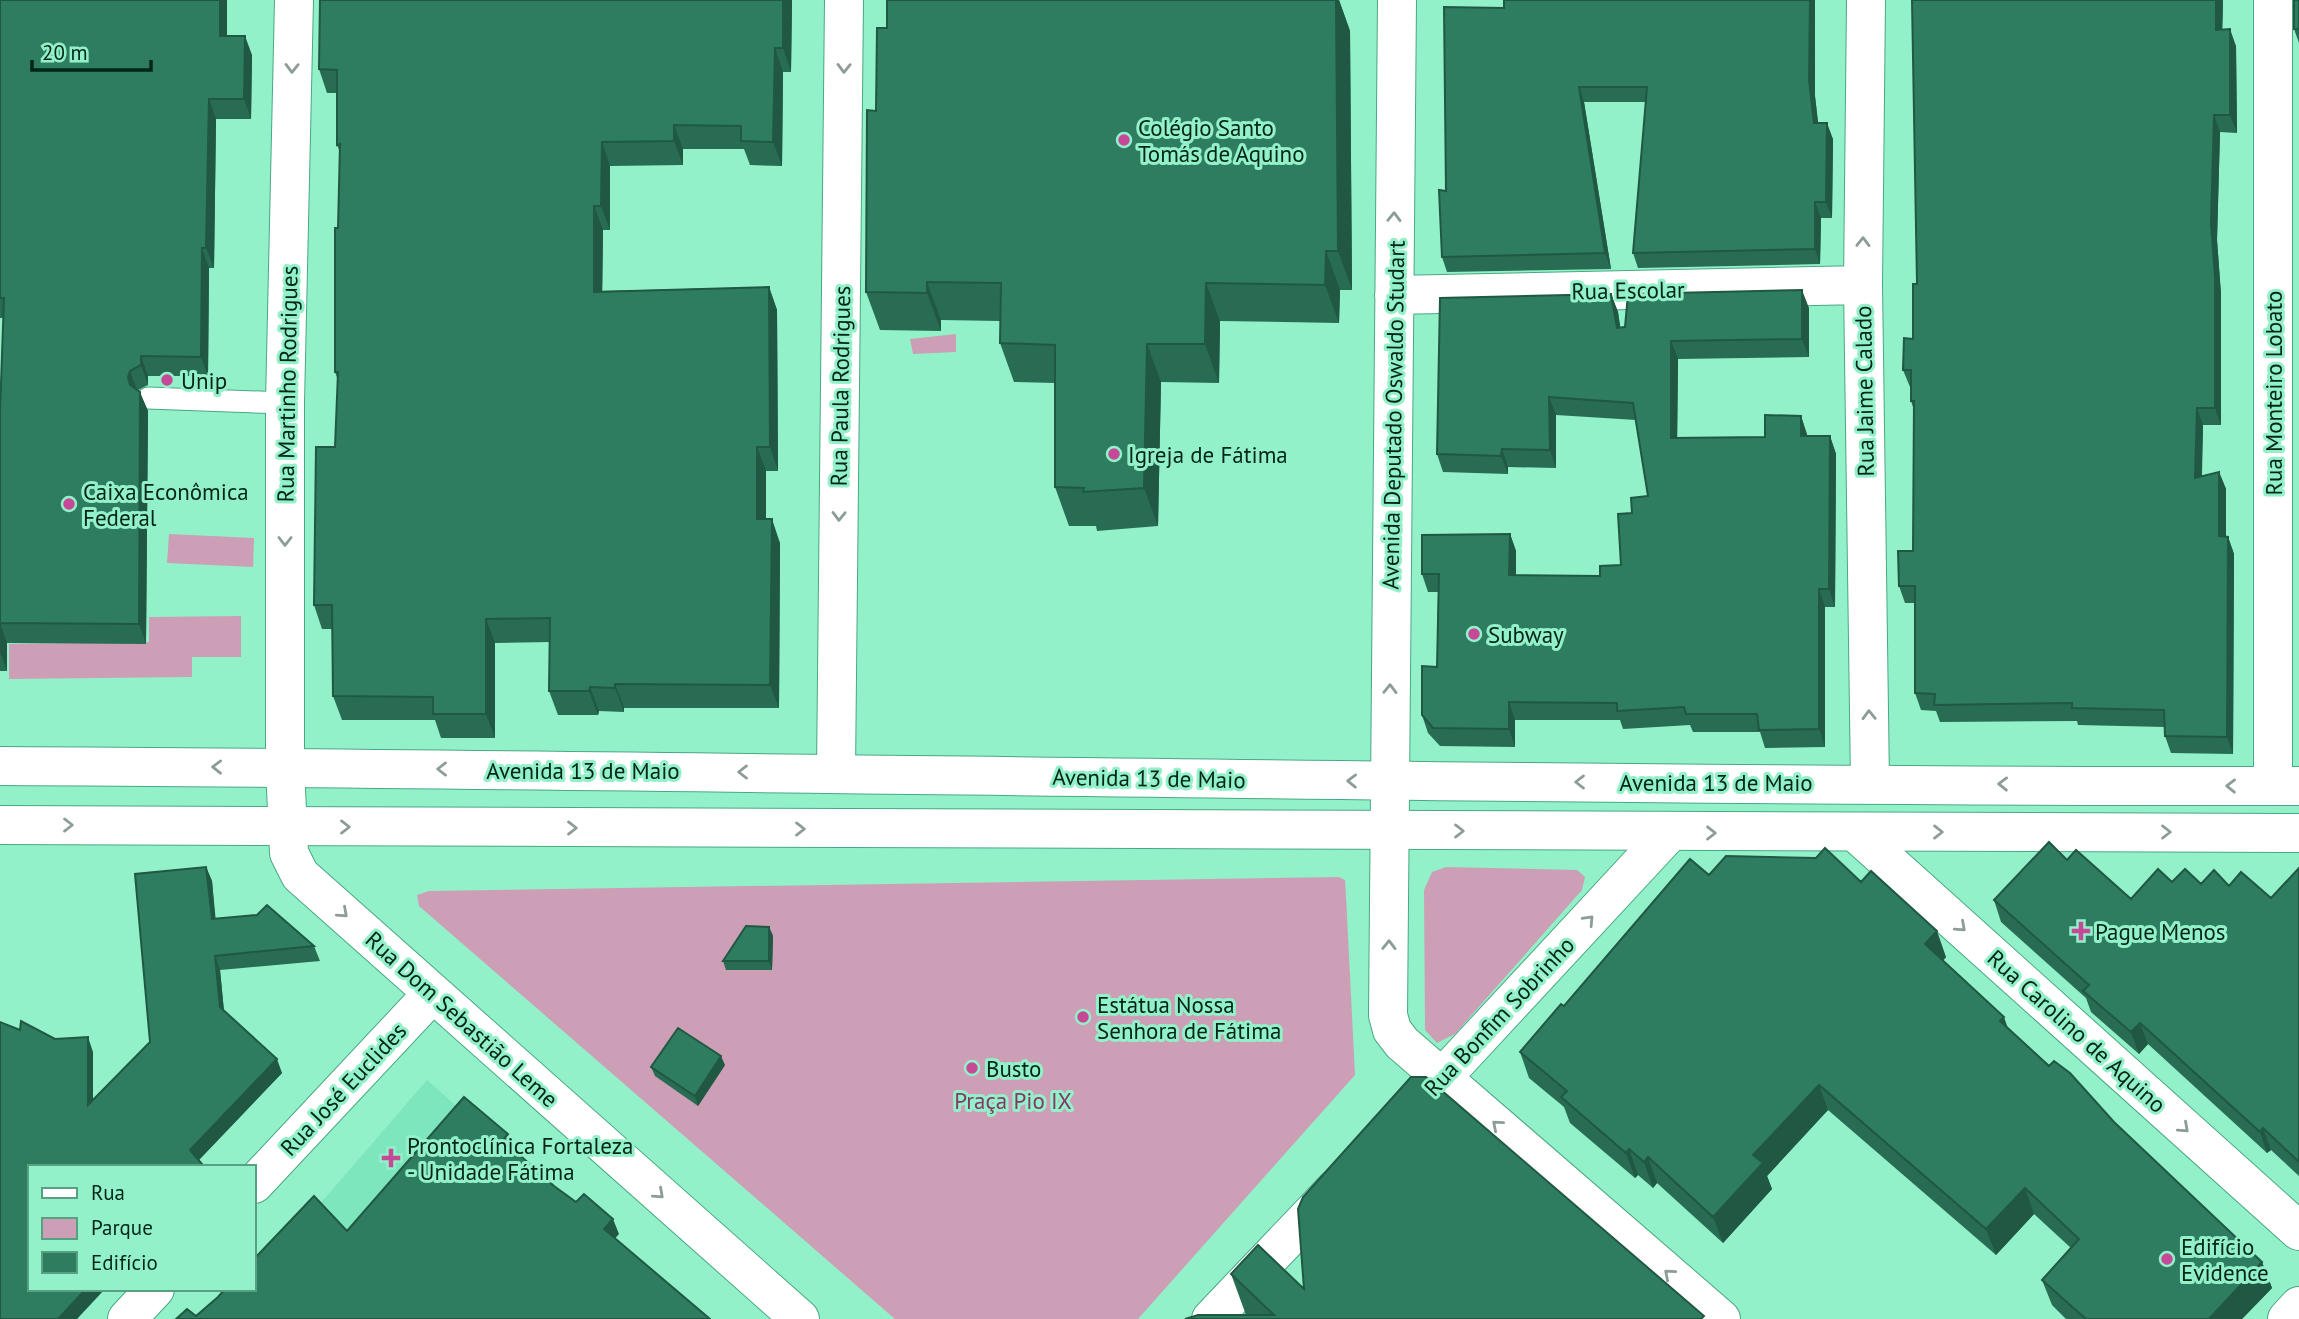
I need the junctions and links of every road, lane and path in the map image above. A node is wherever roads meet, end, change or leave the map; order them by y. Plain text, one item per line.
1 (294, 0) edge
2 (844, 0) edge
3 (1396, 0) edge
4 (1866, 0) edge
5 (2273, 0) edge
6 (1863, 285) junction
7 (1394, 295) junction
8 (148, 398) dead end
9 (285, 403) junction
10 (0, 766) edge
11 (285, 768) junction
12 (836, 772) junction
13 (1389, 782) junction
14 (1870, 783) junction
15 (2286, 786) edge
16 (0, 825) edge
17 (287, 826) junction
18 (1391, 831) junction
19 (1855, 832) junction
20 (1669, 833) junction
21 (2299, 833) edge
22 (433, 993) junction
23 (1443, 1077) junction
24 (1405, 1116) edge
25 (1358, 1165) edge
26 (256, 1182) edge
27 (2299, 1231) edge
28 (153, 1291) edge
29 (2299, 1306) edge
30 (127, 1319) edge
31 (800, 1319) edge
32 (1211, 1319) edge
33 (1721, 1319) edge
34 (2287, 1319) edge

1 -> 9 street, Rua Martinho Rodrigues
2 -> 12 street, Rua Paula Rodrigues
7 -> 3 street, Avenida Deputado Oswaldo Studart
6 -> 4 street, Rua Jaime Calado
5 - 15 street, Rua Monteiro Lobato
6 - 7 street, Rua Escolar
14 -> 6 street, Rua Jaime Calado
13 -> 7 street, Avenida Deputado Oswaldo Studart
8 - 9 lane
9 -> 11 street, Rua Martinho Rodrigues
11 -> 10 street, Avenida 13 de Maio
12 -> 11 street, Avenida 13 de Maio
11 - 17 street, Rua Dom Sebastião Leme
13 -> 12 street, Avenida 13 de Maio
14 -> 13 street, Avenida 13 de Maio
13 - 18 street, Avenida Deputado Oswaldo Studart
15 -> 14 street, Avenida 13 de Maio
16 -> 17 street
17 -> 18 street
17 -> 22 street, Rua Dom Sebastião Leme
18 -> 20 street
23 -> 18 street, Avenida Deputado Oswaldo Studart
20 -> 19 street
19 -> 21 street
19 -> 27 street, Rua Carolino de Aquino
23 -> 20 street, Rua Bonfim Sobrinho
22 - 26 street, Rua José Euclides
22 -> 31 street, Rua Dom Sebastião Leme
23 - 24 street, Rua Bonfim Sobrinho
33 -> 23 street, Avenida Deputado Oswaldo Studart
25 - 32 street
28 - 30 street
29 - 34 street

